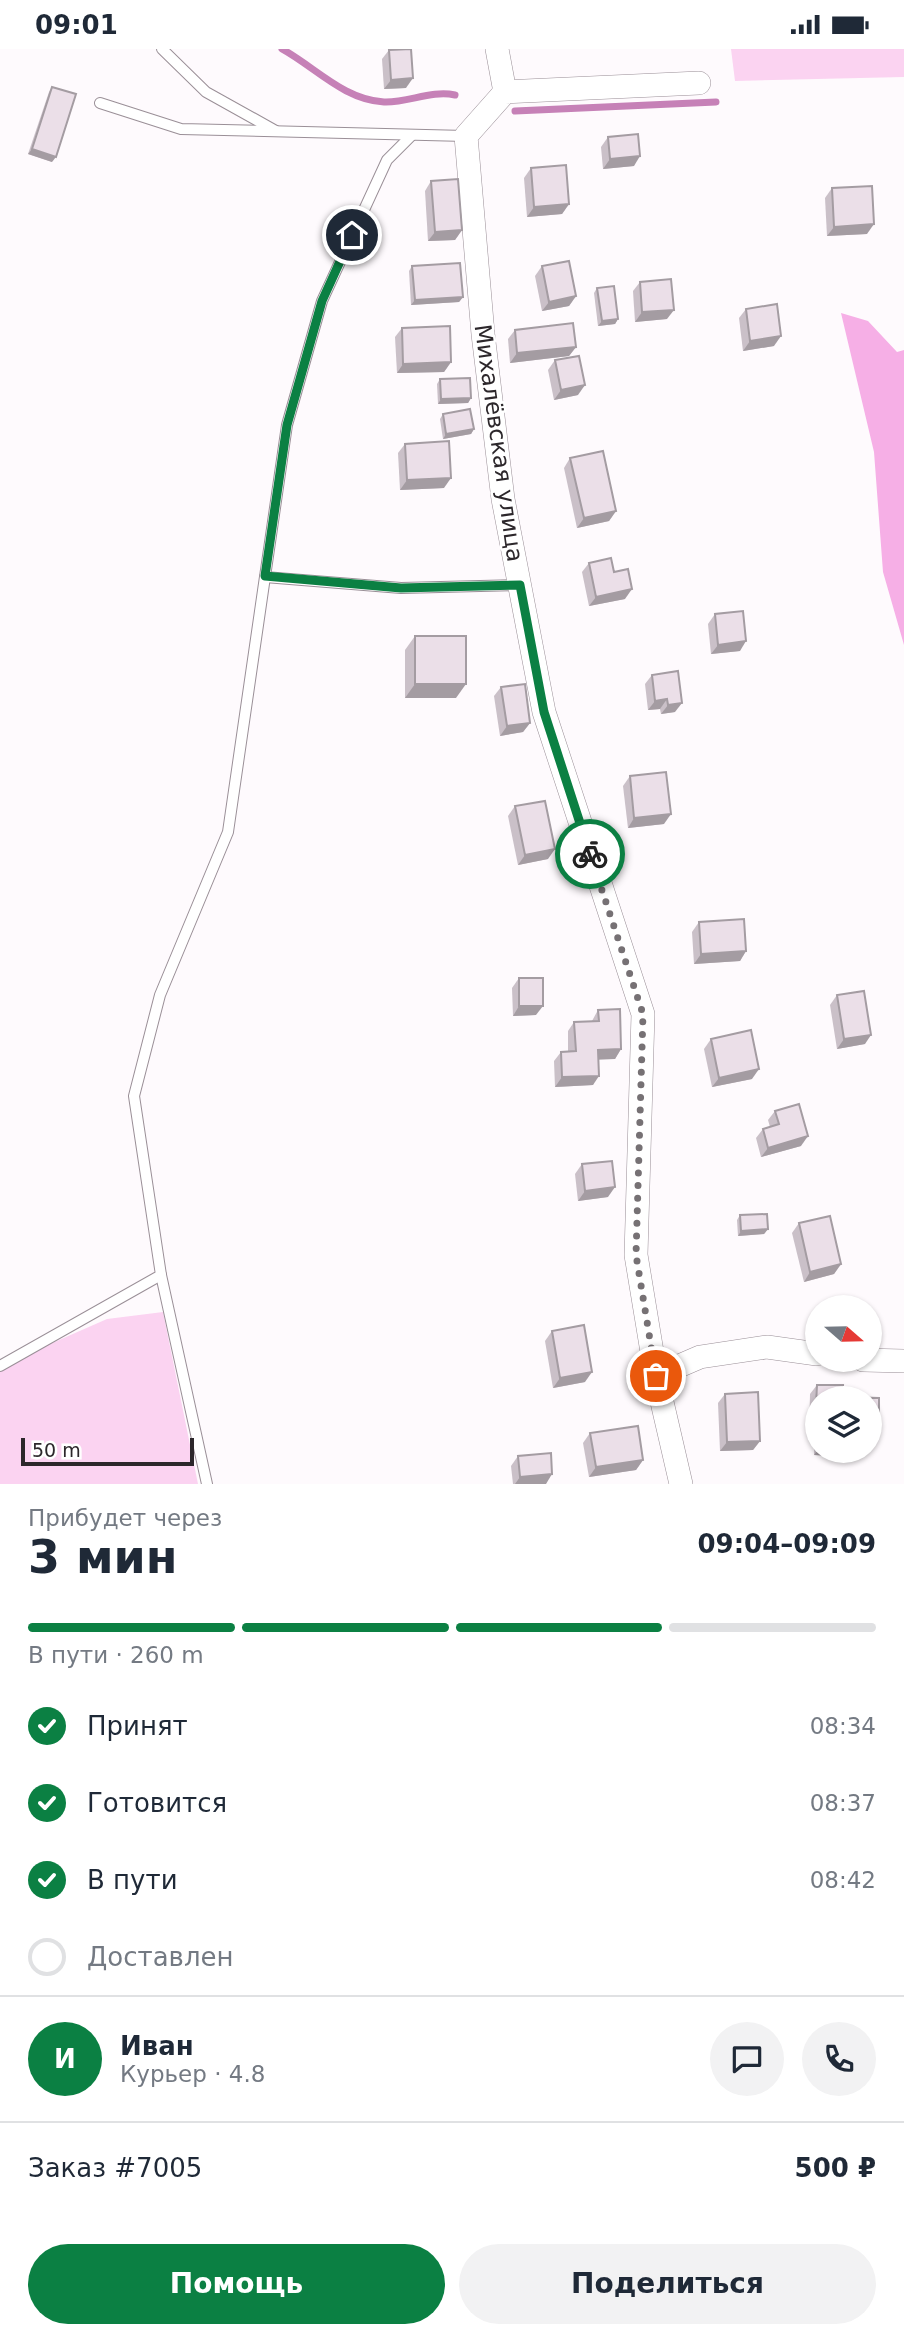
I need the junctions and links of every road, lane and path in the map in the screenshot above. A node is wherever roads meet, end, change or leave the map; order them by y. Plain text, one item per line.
1 (162, 49) edge
2 (497, 49) edge
3 (699, 83) dead end
4 (505, 92) junction
5 (100, 103) dead end
6 (278, 133) junction
7 (412, 135) junction
8 (466, 136) junction
9 (265, 576) junction
10 (520, 585) junction
11 (161, 1275) junction
12 (805, 1352) edge
13 (882, 1360) edge
14 (904, 1361) edge
15 (0, 1366) edge
16 (656, 1376) junction
17 (207, 1484) edge
18 (681, 1484) edge

1 - 6 lane
2 - 4 street
3 - 4 street
4 - 8 street
5 - 6 lane
6 - 7 lane
7 - 8 lane
7 - 9 lane
8 - 10 street, Михалёвская улица
9 - 10 lane
9 - 11 lane
10 - 16 street, Михалёвская улица
11 - 15 lane
11 - 17 lane
12 - 16 street
13 - 14 street
16 - 18 street, Михалёвская улица

